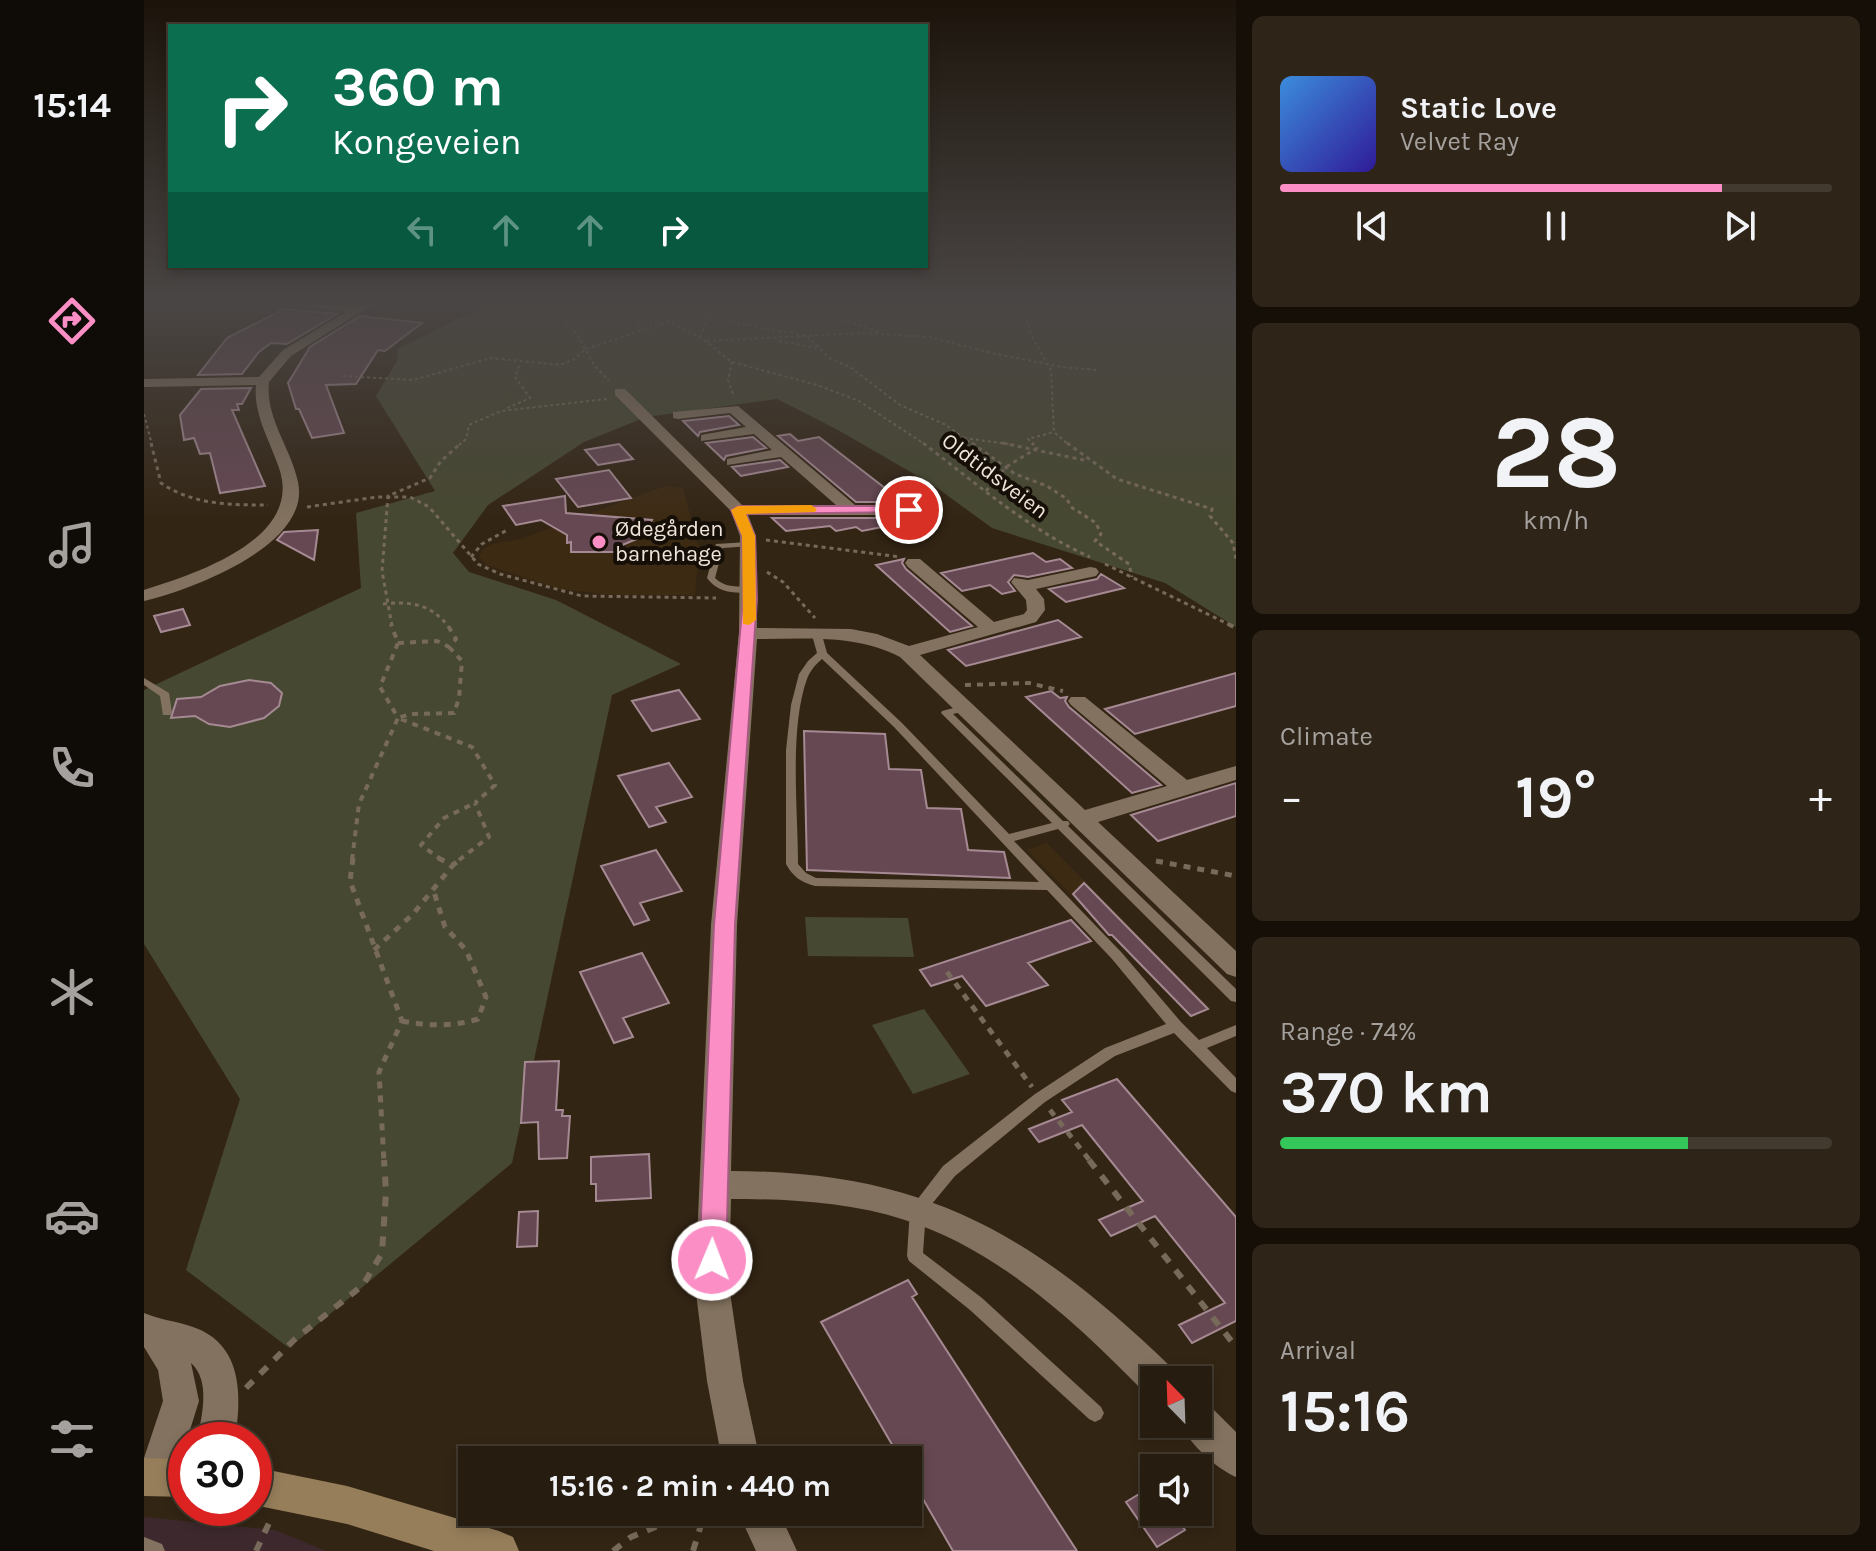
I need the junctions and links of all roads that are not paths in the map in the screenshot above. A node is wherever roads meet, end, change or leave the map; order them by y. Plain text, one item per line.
1 (267, 376) edge
2 (263, 381) junction
3 (144, 383) edge
4 (622, 394) road end
5 (678, 415) dead end
6 (758, 429) junction
7 (706, 438) dead end
8 (786, 452) junction
9 (732, 462) dead end
10 (850, 509) junction
11 (738, 510) junction
12 (909, 510) dead end
13 (914, 563) road end
14 (1090, 572) dead end
15 (144, 596) edge
16 (992, 630) junction
17 (748, 633) junction
18 (824, 641) junction
19 (907, 653) junction
20 (144, 681) edge
21 (1078, 701) road end
22 (167, 713) dead end
23 (1236, 773) edge
24 (1184, 789) junction
25 (1070, 822) junction
26 (1006, 839) junction
27 (1050, 886) junction
28 (1236, 967) edge
29 (1236, 997) edge
30 (1176, 1026) junction
31 (1236, 1030) edge
32 (1196, 1047) junction
33 (1236, 1087) edge
34 (714, 1185) junction
35 (918, 1209) junction
36 (152, 1334) edge
37 (1144, 1366) edge
38 (1095, 1413) dead end
39 (218, 1422) edge
40 (1212, 1434) edge
41 (738, 1446) edge
42 (1236, 1458) edge
43 (162, 1477) edge
44 (272, 1490) edge
45 (144, 1547) edge
46 (155, 1551) edge
47 (499, 1551) edge

1 - 2 street
2 - 3 street
2 - 15 street
4 - 11 street
5 - 6 street
6 - 7 street
6 - 8 street
8 - 9 street
8 - 10 street
10 - 11 street
10 - 12 street
11 - 17 street
13 - 16 street
14 - 16 street
16 - 19 street
17 - 18 street
17 - 34 street
18 - 19 street
18 - 26 lane
18 - 27 lane
19 - 25 street
20 - 22 lane
21 - 24 street
23 - 24 street
24 - 25 street
25 - 26 lane
25 - 28 street
25 - 29 lane
26 - 27 lane
27 - 30 lane
30 - 32 lane
30 - 35 lane
31 - 32 lane
32 - 33 lane
34 - 35 street
34 - 41 street
35 - 37 street
35 - 38 lane
36 - 39 street
36 - 43 street
40 - 42 street
44 - 47 main road
45 - 46 lane

